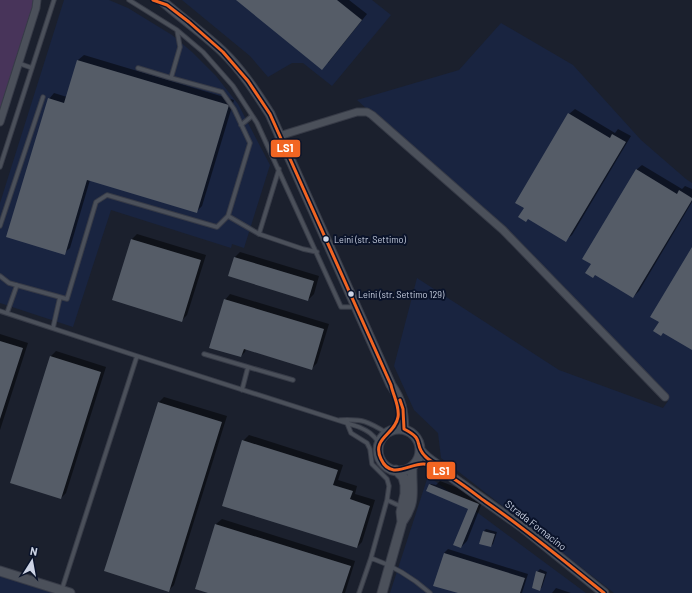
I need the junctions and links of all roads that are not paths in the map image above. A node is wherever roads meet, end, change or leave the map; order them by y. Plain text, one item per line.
1 (42, 0) edge
2 (54, 0) edge
3 (130, 0) edge
4 (153, 0) edge
5 (164, 3) edge
6 (36, 4) edge
7 (177, 30) junction
8 (18, 63) junction
9 (32, 68) junction
10 (138, 68) dead end
11 (171, 78) junction
12 (43, 97) dead end
13 (252, 116) junction
14 (0, 122) edge
15 (241, 125) junction
16 (279, 136) junction
17 (0, 167) edge
18 (279, 169) junction
19 (228, 216) junction
20 (0, 226) edge
21 (260, 234) junction
22 (317, 252) junction
23 (0, 276) edge
24 (17, 285) junction
25 (60, 297) junction
26 (356, 307) junction
27 (0, 311) edge
28 (7, 313) junction
29 (53, 328) junction
30 (204, 354) dead end
31 (137, 356) junction
32 (248, 367) junction
33 (293, 380) dead end
34 (391, 385) junction
35 (242, 390) junction
36 (665, 397) dead end
37 (337, 420) junction
38 (347, 423) junction
39 (404, 429) junction
40 (389, 431) junction
41 (379, 443) junction
42 (421, 451) junction
43 (413, 466) junction
44 (396, 470) junction
45 (453, 478) junction
46 (387, 500) junction
47 (406, 508) junction
48 (371, 558) junction
49 (390, 565) junction
50 (0, 571) edge
51 (47, 590) edge
52 (66, 592) edge
53 (360, 593) edge
54 (382, 593) edge
55 (430, 593) edge
56 (604, 593) edge

1 - 6 street
2 - 9 lane
3 - 7 lane
4 - 5 street
5 - 16 street
6 - 8 street
7 - 11 lane
7 - 13 lane
8 - 9 lane
8 - 14 street
9 - 17 lane
10 - 11 lane
11 - 15 lane
12 - 20 lane
13 - 15 lane
13 - 18 lane
15 - 19 lane
16 - 26 street
16 - 36 street
18 - 21 lane
18 - 22 lane
19 - 21 lane
19 - 25 lane
21 - 22 lane
22 - 26 lane
23 - 24 lane
24 - 25 lane
24 - 28 lane
25 - 29 lane
26 - 34 street
27 - 28 lane
28 - 29 lane
29 - 31 lane
30 - 32 lane
31 - 35 lane
31 - 52 lane
32 - 33 lane
32 - 35 lane
34 - 39 street
34 - 40 street
35 - 37 lane
37 - 38 lane
37 - 40 lane
38 - 41 lane
38 - 46 lane
39 - 40 street
39 - 42 street
40 - 41 street
41 - 44 street
42 - 43 street
42 - 45 street, Strada Fornacino
43 - 44 street
43 - 45 street, Strada Fornacino
43 - 47 street
44 - 47 street
45 - 56 street, Strada Fornacino
46 - 47 lane
46 - 48 lane
47 - 49 street
48 - 49 lane
48 - 53 lane
49 - 54 street
49 - 55 lane
50 - 51 street
51 - 52 street

